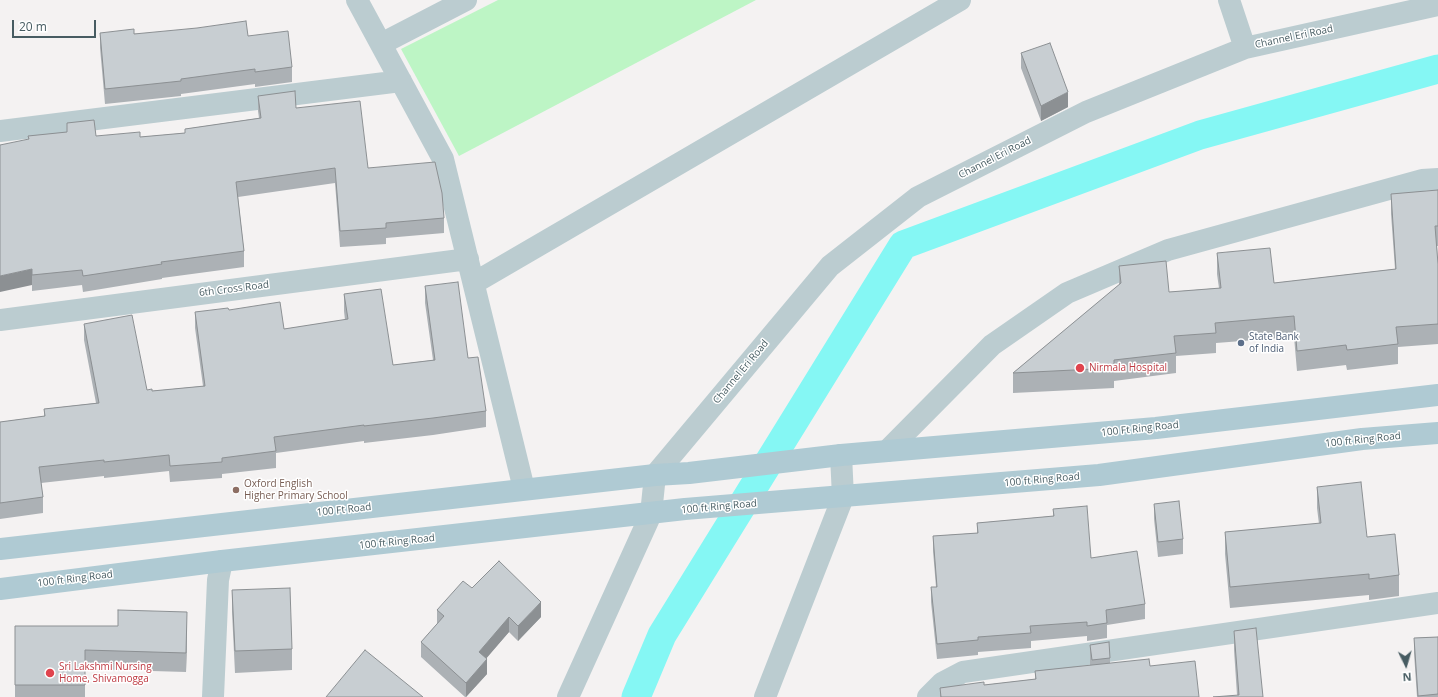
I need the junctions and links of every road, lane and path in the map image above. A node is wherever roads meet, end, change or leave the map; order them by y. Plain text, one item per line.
1 (357, 0) edge
2 (466, 0) edge
3 (960, 0) edge
4 (1229, 0) edge
5 (1438, 5) edge
6 (381, 44) junction
7 (1246, 48) junction
8 (401, 81) junction
9 (0, 131) edge
10 (1438, 180) edge
11 (468, 259) junction
12 (474, 283) junction
13 (0, 320) edge
14 (1438, 395) edge
15 (1438, 434) edge
16 (887, 451) junction
17 (841, 455) junction
18 (689, 473) joint
19 (655, 475) junction
20 (524, 489) junction
21 (843, 497) junction
22 (651, 514) junction
23 (0, 549) edge
24 (222, 561) junction
25 (0, 589) edge
26 (1438, 603) edge
27 (213, 697) edge
28 (568, 697) edge
29 (765, 697) edge
30 (928, 697) edge

1 - 6 street
2 - 6 street
3 - 12 street
4 - 7 street
5 - 7 street, Channel Eri Road
6 - 8 street
7 - 19 street, Channel Eri Road
8 - 9 street
8 - 11 street
10 - 16 street
11 - 12 street
11 - 13 street, 6th Cross Road
12 - 20 street
14 - 16 main road, 100 Ft Ring Road
15 - 21 main road, 100 ft Ring Road
16 - 17 main road, 100 Ft Ring Road
17 - 18 main road, 100 Ft Ring Road
17 - 21 street
18 - 19 main road, 100 Ft Road
19 - 20 main road, 100 Ft Road
19 - 22 street
20 - 23 main road, 100 Ft Road
21 - 22 main road, 100 ft Ring Road
21 - 29 street
22 - 24 main road, 100 ft Ring Road
22 - 28 street
24 - 25 main road, 100 ft Ring Road
24 - 27 street
26 - 30 street

